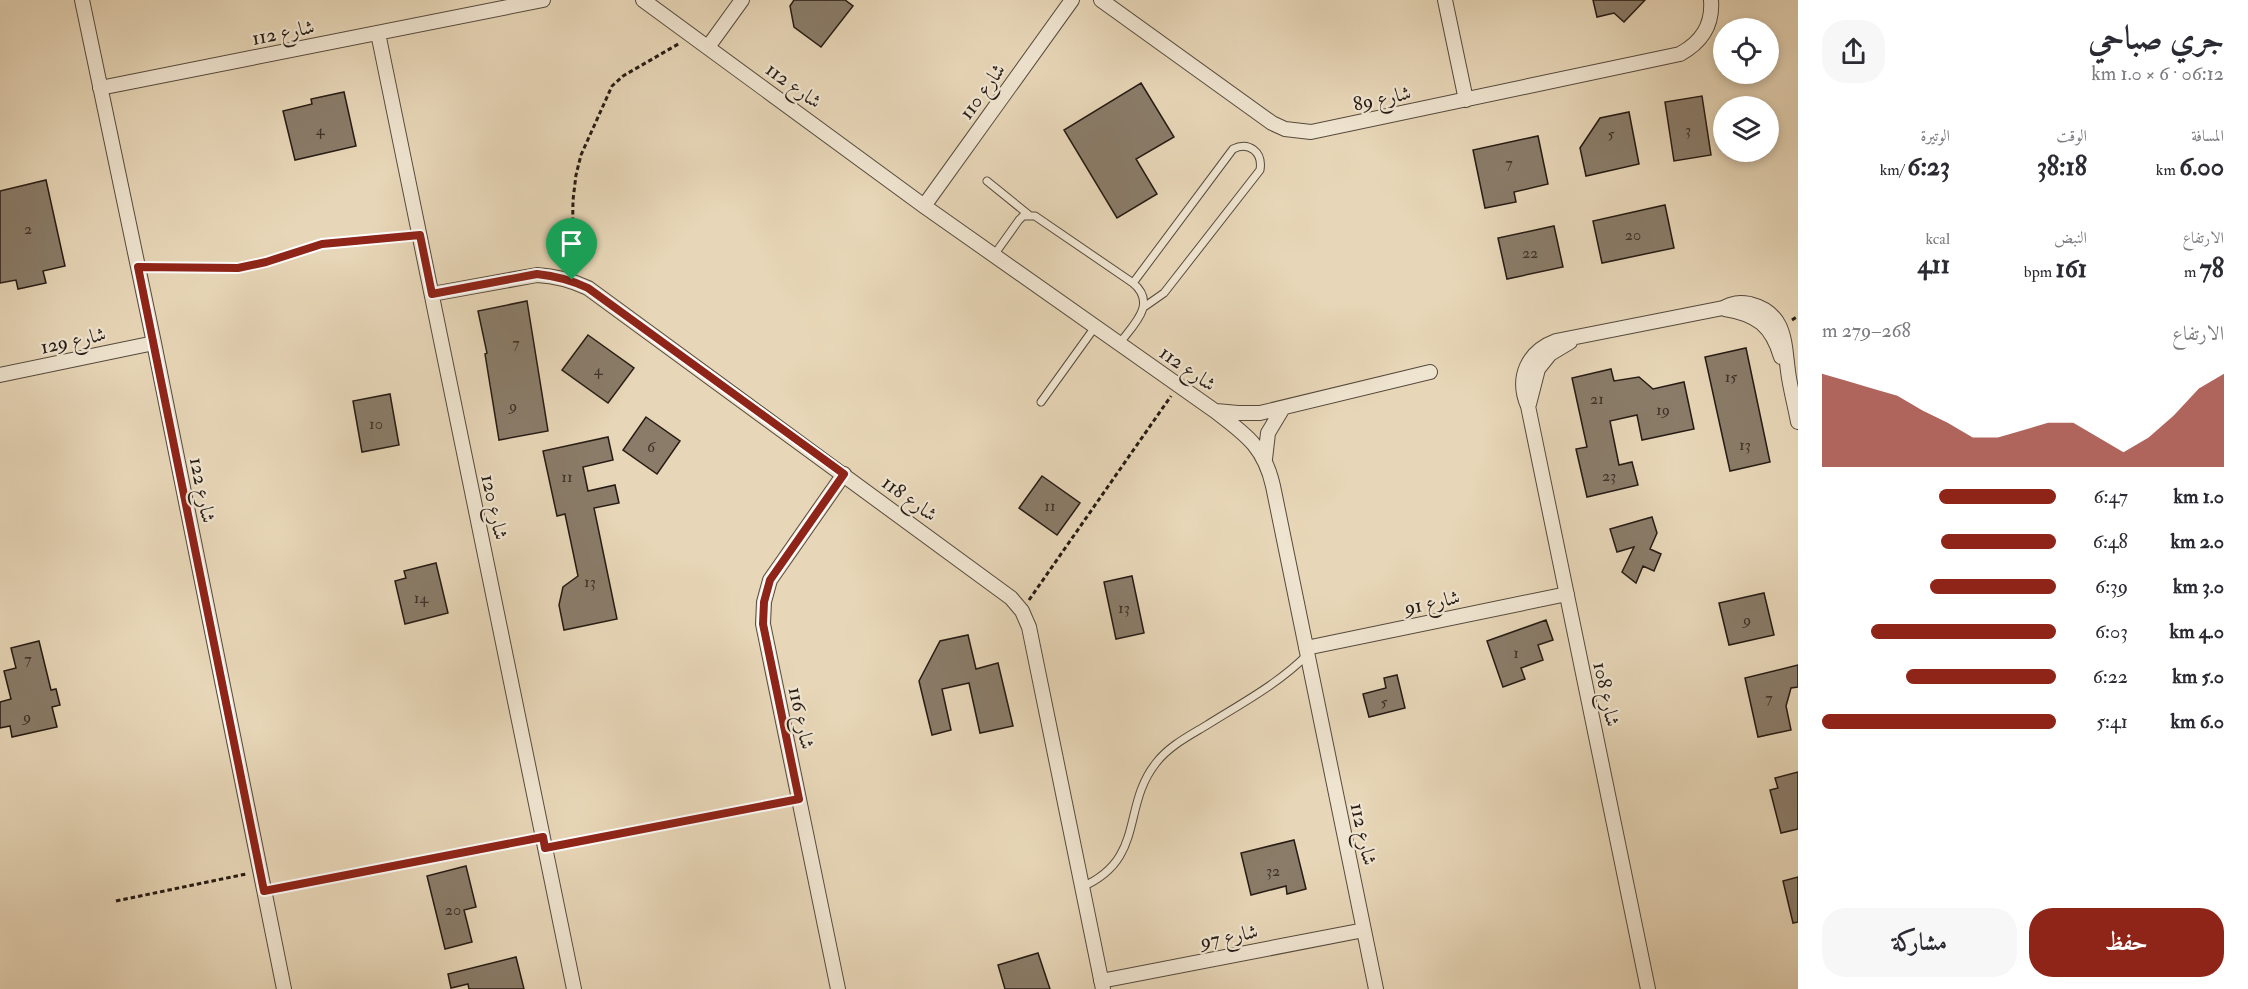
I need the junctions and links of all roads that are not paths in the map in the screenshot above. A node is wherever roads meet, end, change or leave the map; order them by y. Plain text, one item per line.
1 (82, 0) edge
2 (543, 0) edge
3 (643, 0) edge
4 (742, 0) edge
5 (1072, 0) edge
6 (1101, 0) edge
7 (1445, 0) edge
8 (1710, 0) edge
9 (378, 33) junction
10 (708, 47) junction
11 (100, 88) junction
12 (1466, 100) junction
13 (987, 180) dead end
14 (924, 206) junction
15 (1029, 215) junction
16 (994, 255) junction
17 (1133, 283) junction
18 (432, 294) junction
19 (1144, 307) junction
20 (1095, 327) junction
21 (154, 344) junction
22 (1119, 344) junction
23 (1430, 372) dead end
24 (0, 375) edge
25 (1041, 402) dead end
26 (1283, 408) junction
27 (1215, 411) junction
28 (1798, 422) edge
29 (1265, 459) junction
30 (844, 474) junction
31 (1567, 594) junction
32 (1306, 652) junction
33 (1082, 887) junction
34 (1364, 930) junction
35 (1102, 985) edge
36 (284, 989) edge
37 (574, 989) edge
38 (838, 989) edge
39 (1376, 989) edge
40 (1648, 989) edge

1 - 11 street, شارع 122
2 - 9 street, شارع 112
3 - 10 street, شارع 112
4 - 10 street
5 - 14 street, شارع 110
6 - 12 street, شارع 89
7 - 12 street
8 - 12 street, شارع 89
9 - 11 street, شارع 112
9 - 18 street, شارع 120
10 - 14 street, شارع 112
11 - 21 street, شارع 122
13 - 15 lane
14 - 16 street, شارع 112
15 - 16 lane
15 - 17 lane
16 - 20 street, شارع 112
17 - 19 lane
17 - 19 lane
18 - 30 street, شارع 118
18 - 37 street, شارع 120
19 - 22 lane
20 - 22 street, شارع 112
20 - 25 lane
21 - 24 street, شارع 129
21 - 36 street, شارع 122
22 - 27 street, شارع 112
23 - 26 street
26 - 27 street
26 - 29 street
27 - 29 street, شارع 112
28 - 31 street, شارع 108
29 - 32 street, شارع 112
30 - 33 street, شارع 118
30 - 38 street, شارع 116
31 - 32 street, شارع 91
31 - 40 street, شارع 108
32 - 33 lane
32 - 34 street, شارع 112
33 - 35 street, شارع 118
34 - 35 street, شارع 97
34 - 39 street, شارع 112

